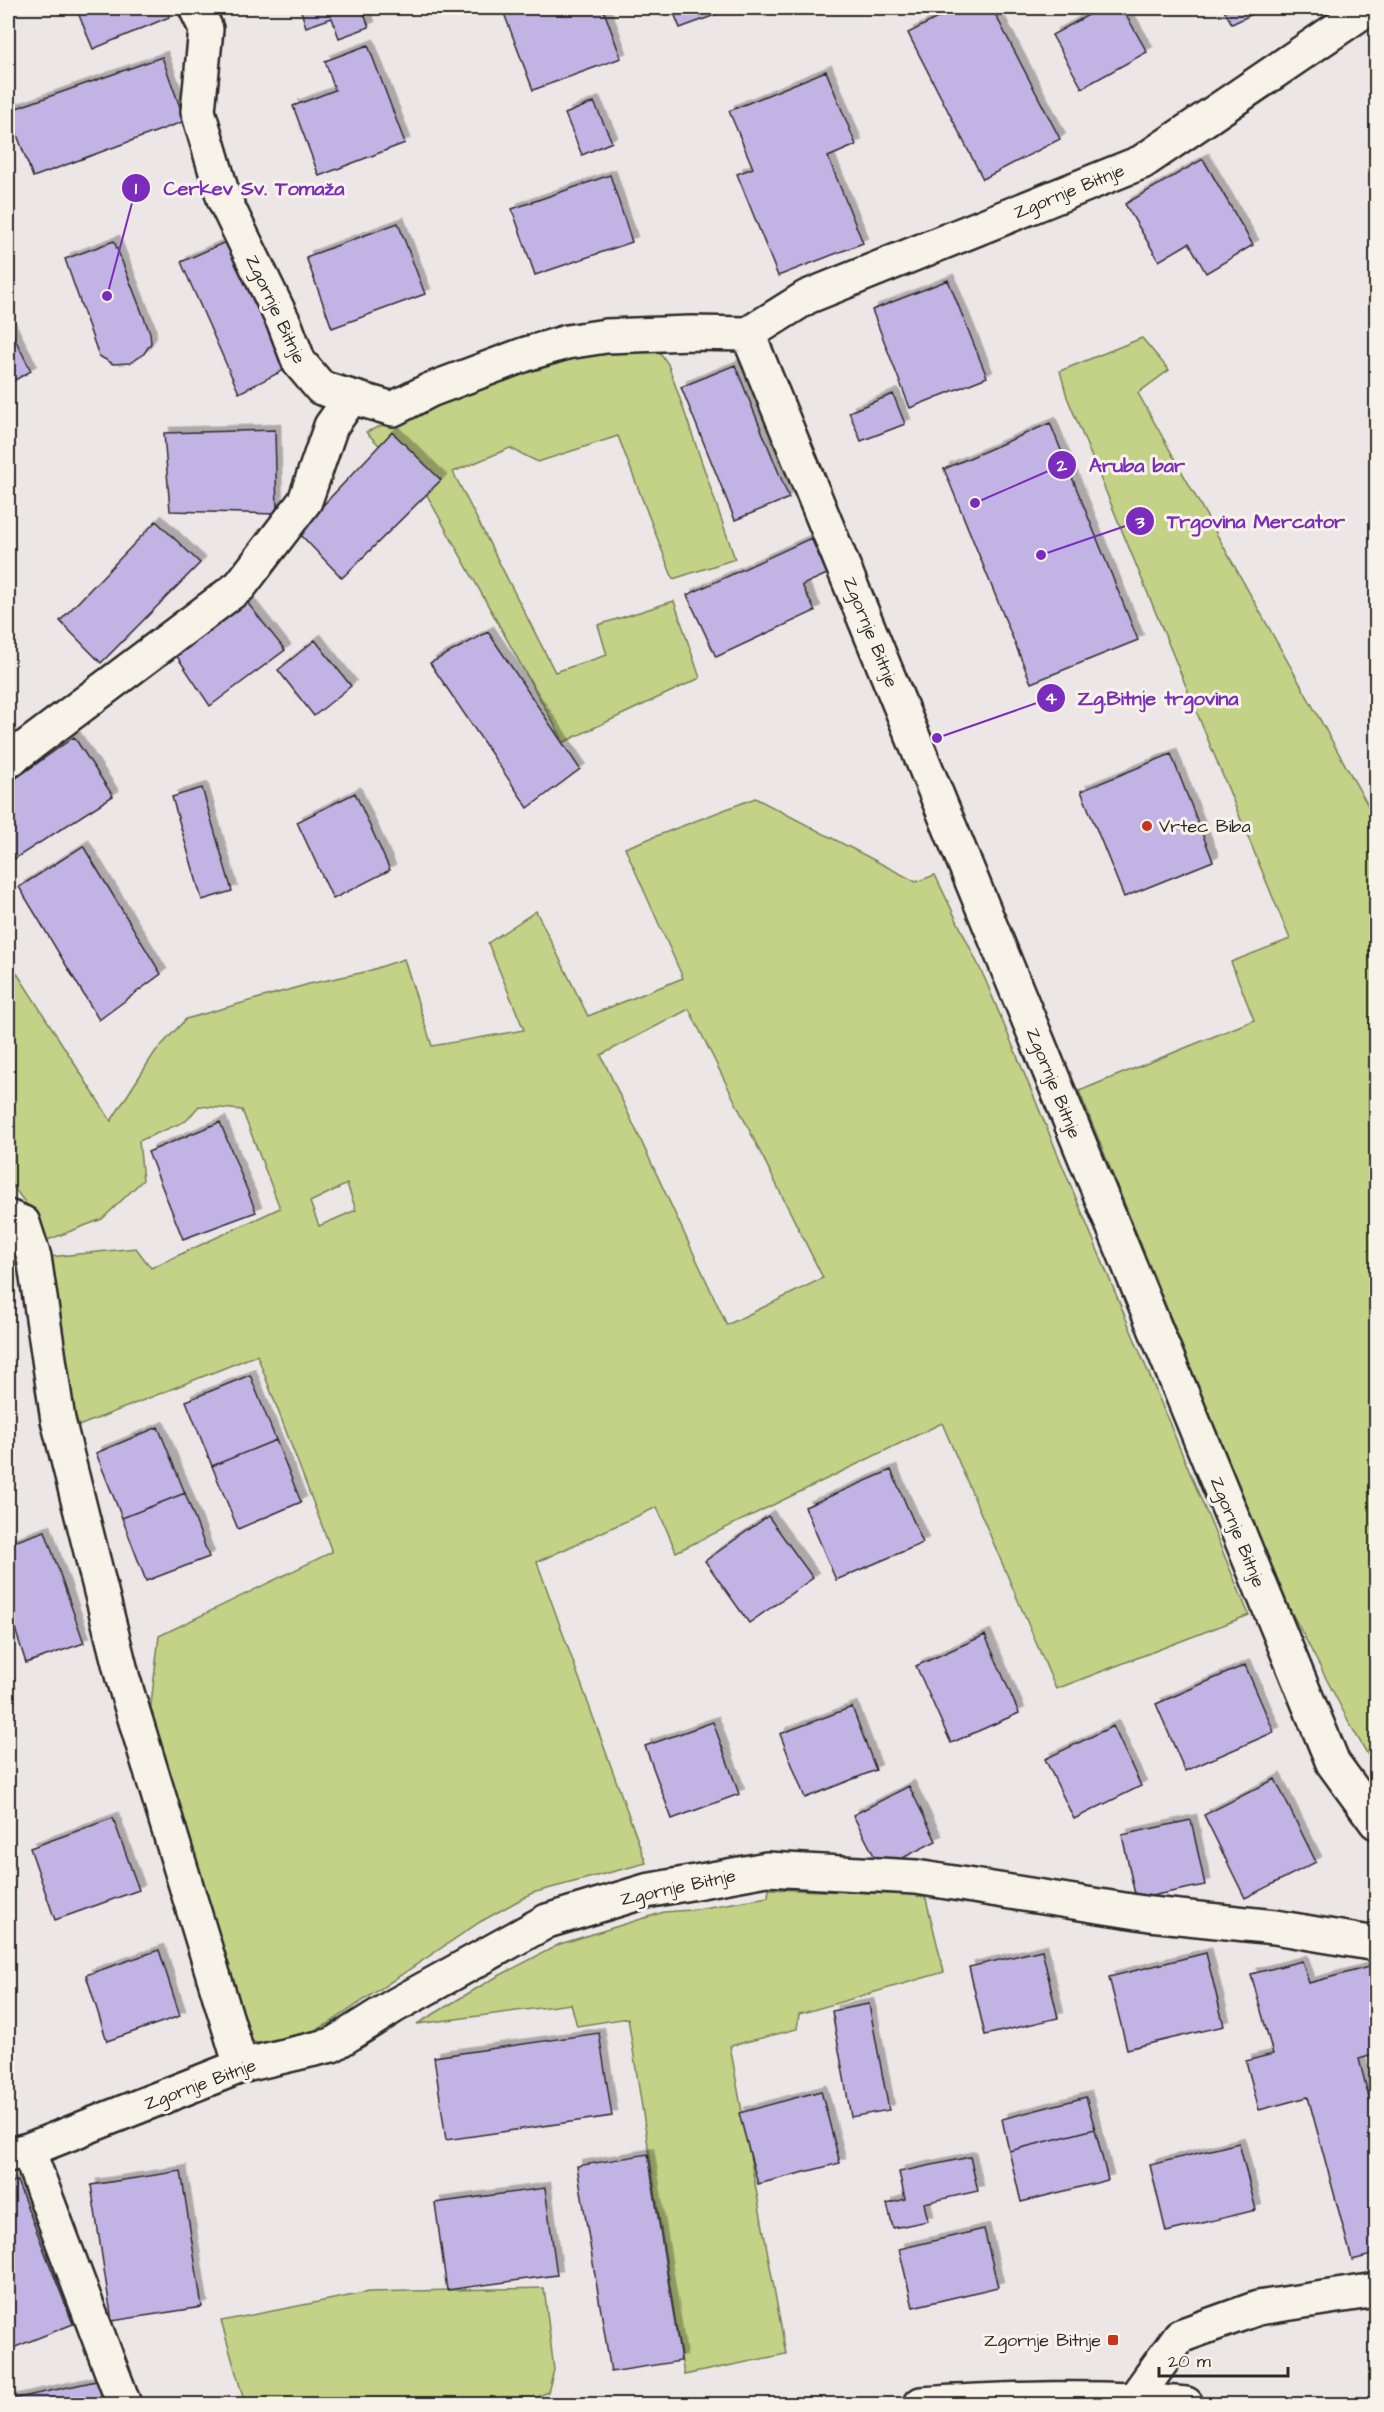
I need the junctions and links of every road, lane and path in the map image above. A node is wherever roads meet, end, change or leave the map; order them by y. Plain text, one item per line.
1 (196, 8) edge
2 (1368, 8) edge
3 (748, 334) junction
4 (351, 398) junction
5 (8, 761) edge
6 (8, 1217) edge
7 (1377, 1822) edge
8 (1377, 1944) edge
9 (240, 2066) junction
10 (18, 2152) edge
11 (1377, 2290) edge
12 (1133, 2401) junction
13 (124, 2404) edge
14 (921, 2404) edge
15 (1186, 2404) edge

1 - 4 street, Zgornje Bitnje
2 - 3 street, Zgornje Bitnje
3 - 4 street, Zgornje Bitnje
3 - 7 street, Zgornje Bitnje
4 - 5 street
6 - 9 street
8 - 9 street, Zgornje Bitnje
9 - 10 street, Zgornje Bitnje
10 - 13 street
11 - 12 street
12 - 14 street
12 - 15 street

